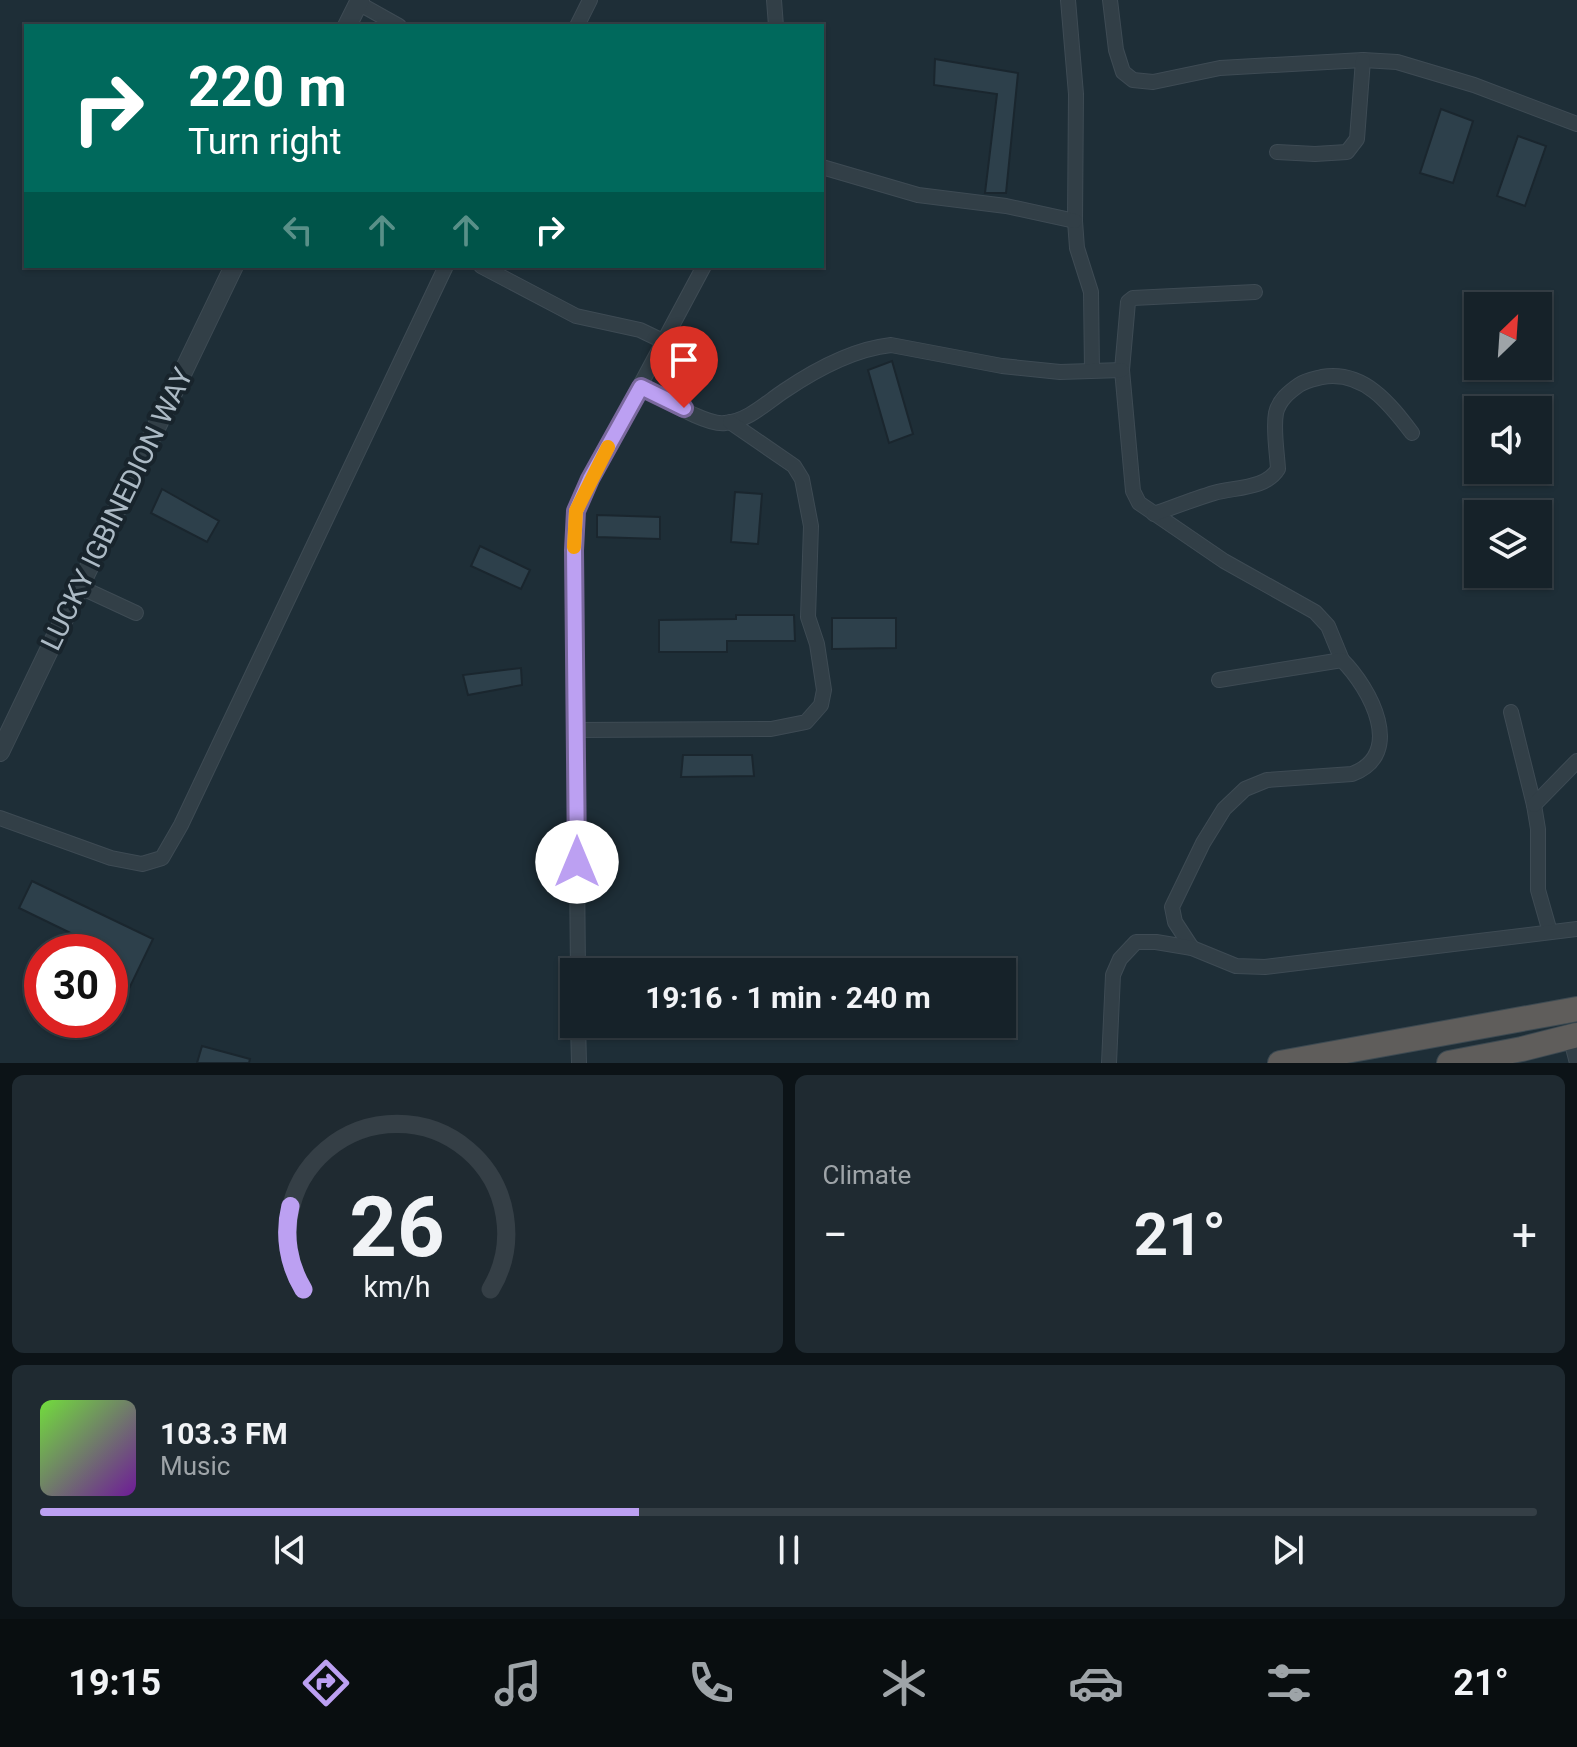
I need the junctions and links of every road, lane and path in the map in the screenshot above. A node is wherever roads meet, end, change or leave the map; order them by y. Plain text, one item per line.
1 (590, 0) edge
2 (774, 0) edge
3 (1068, 0) edge
4 (1110, 0) edge
5 (359, 2) edge
6 (348, 24) edge
7 (396, 24) edge
8 (578, 24) edge
9 (776, 24) edge
10 (1363, 60) junction
11 (1577, 124) edge
12 (1277, 152) dead end
13 (824, 168) edge
14 (1075, 221) junction
15 (233, 268) edge
16 (445, 268) edge
17 (485, 268) edge
18 (703, 268) edge
19 (1255, 292) dead end
20 (665, 342) junction
21 (1092, 370) junction
22 (1122, 370) junction
23 (641, 387) junction
24 (730, 422) junction
25 (1412, 433) dead end
26 (1154, 514) junction
27 (80, 587) junction
28 (136, 613) dead end
29 (1342, 660) junction
30 (1219, 680) dead end
31 (1511, 712) dead end
32 (575, 730) junction
33 (0, 752) edge
34 (1577, 761) edge
35 (1534, 805) junction
36 (0, 818) edge
37 (1577, 929) edge
38 (1550, 932) junction
39 (1192, 948) junction
40 (578, 958) edge
41 (1577, 1009) edge
42 (1573, 1035) edge
43 (578, 1038) edge
44 (579, 1063) edge
45 (1109, 1063) edge
46 (1280, 1063) edge
47 (1449, 1063) edge
48 (1577, 1063) edge

1 - 8 street
2 - 9 street
3 - 14 street
4 - 10 street
5 - 6 street
5 - 7 street
10 - 11 street
10 - 12 street
13 - 14 street
14 - 21 street
15 - 27 street, LUCKY IGBINEDION WAY
16 - 36 street
17 - 20 street
18 - 20 street
19 - 22 street
20 - 23 street
21 - 22 street
21 - 24 street
22 - 26 street
23 - 24 street
23 - 32 street
24 - 32 street
25 - 26 street
26 - 29 street
27 - 28 street
27 - 33 street, LUCKY IGBINEDION WAY
29 - 30 street
29 - 39 street
31 - 35 street
32 - 40 street
34 - 35 street
35 - 38 street
37 - 38 street
38 - 39 street
39 - 45 street
41 - 46 highway
42 - 47 highway
42 - 48 street
43 - 44 street

